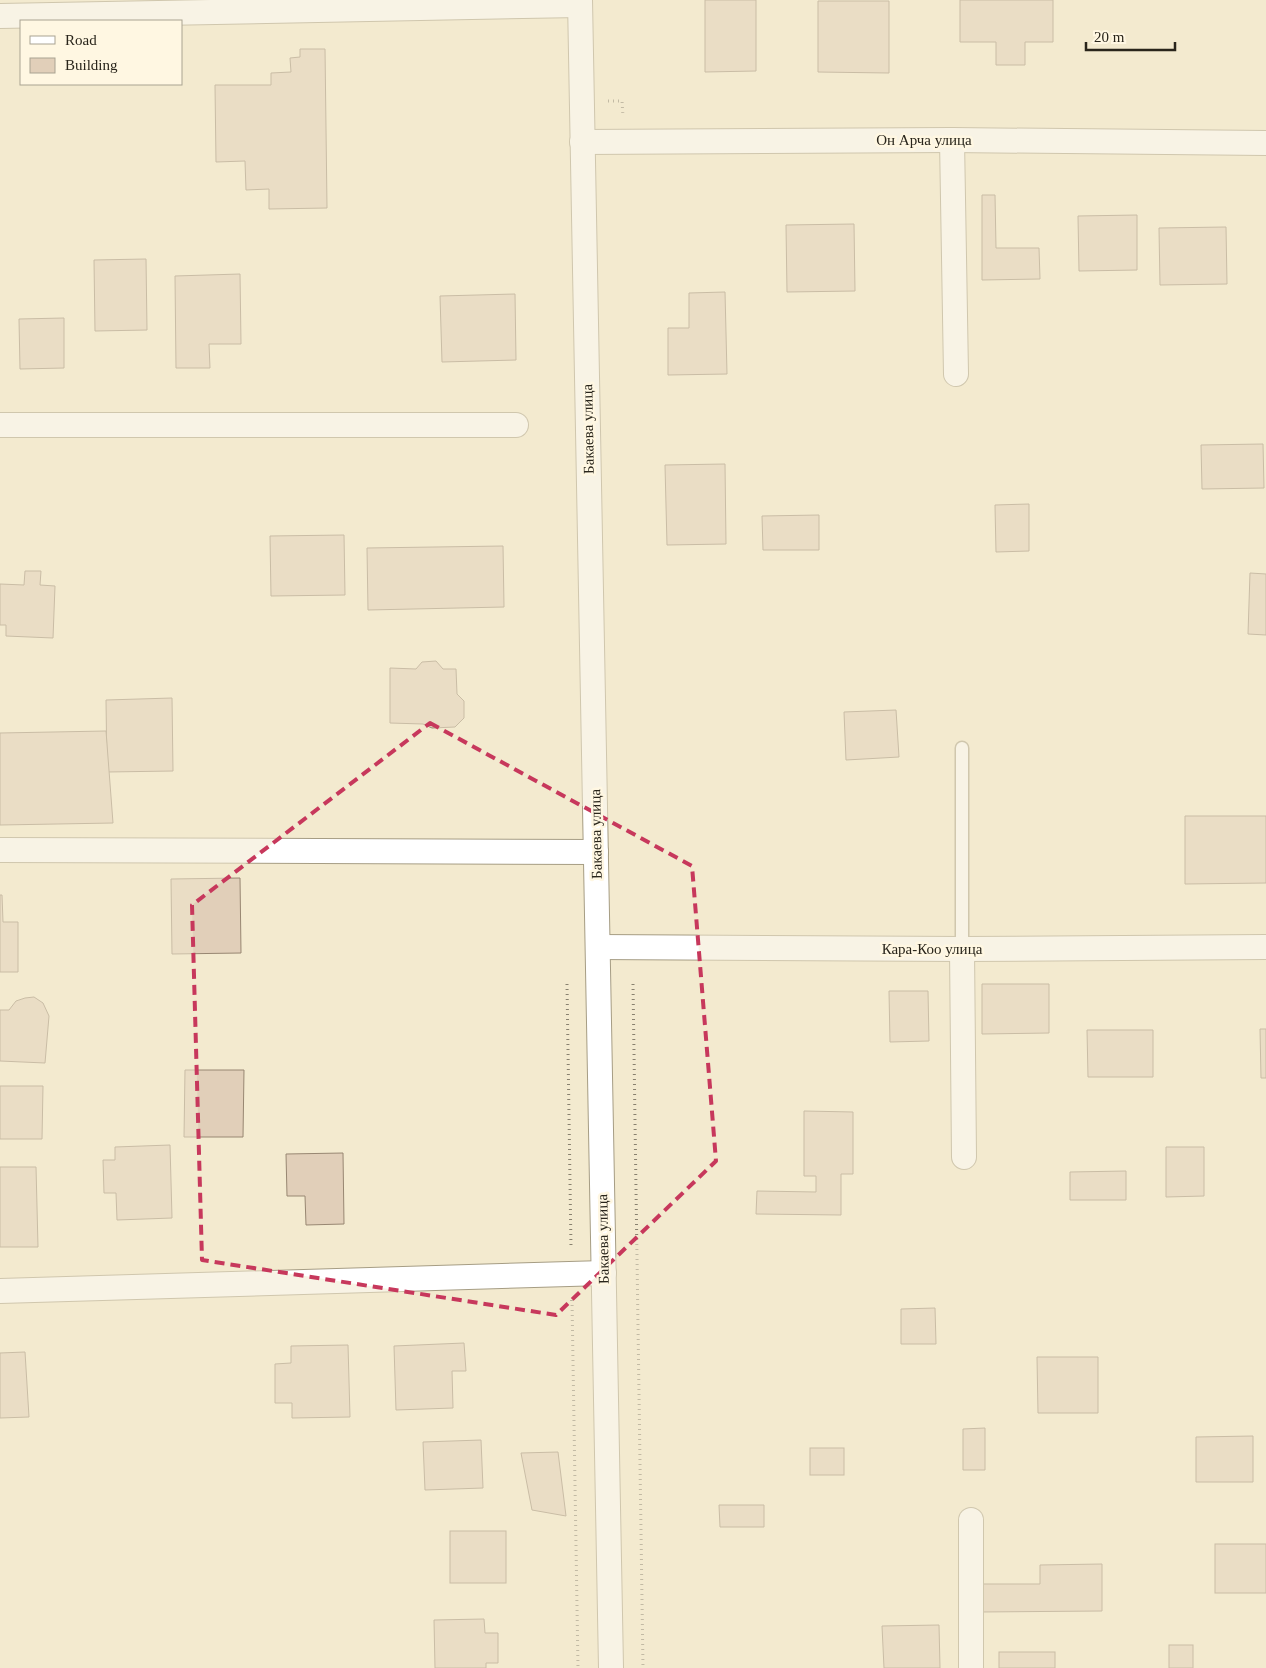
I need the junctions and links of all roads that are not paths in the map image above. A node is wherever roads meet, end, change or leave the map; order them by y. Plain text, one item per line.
1 (580, 3) edge
2 (0, 16) edge
3 (952, 140) junction
4 (582, 142) junction
5 (1266, 143) edge
6 (956, 374) dead end
7 (0, 425) edge
8 (516, 426) dead end
9 (962, 748) dead end
10 (0, 850) edge
11 (596, 852) junction
12 (598, 947) junction
13 (1266, 947) edge
14 (962, 949) junction
15 (964, 1157) dead end
16 (604, 1273) junction
17 (0, 1291) edge
18 (971, 1520) dead end
19 (611, 1668) edge
20 (971, 1668) edge

1 - 2 street
1 - 4 street, Бакаева улица
3 - 4 street, Он Арча улица
3 - 5 street, Он Арча улица
3 - 6 street
4 - 11 street, Бакаева улица
7 - 8 street
9 - 14 lane
10 - 11 street
11 - 12 street, Бакаева улица
12 - 14 street, Кара-Коо улица
12 - 16 street, Бакаева улица
13 - 14 street, Кара-Коо улица
14 - 15 street
16 - 17 street
16 - 19 street, Бакаева улица
18 - 20 street

